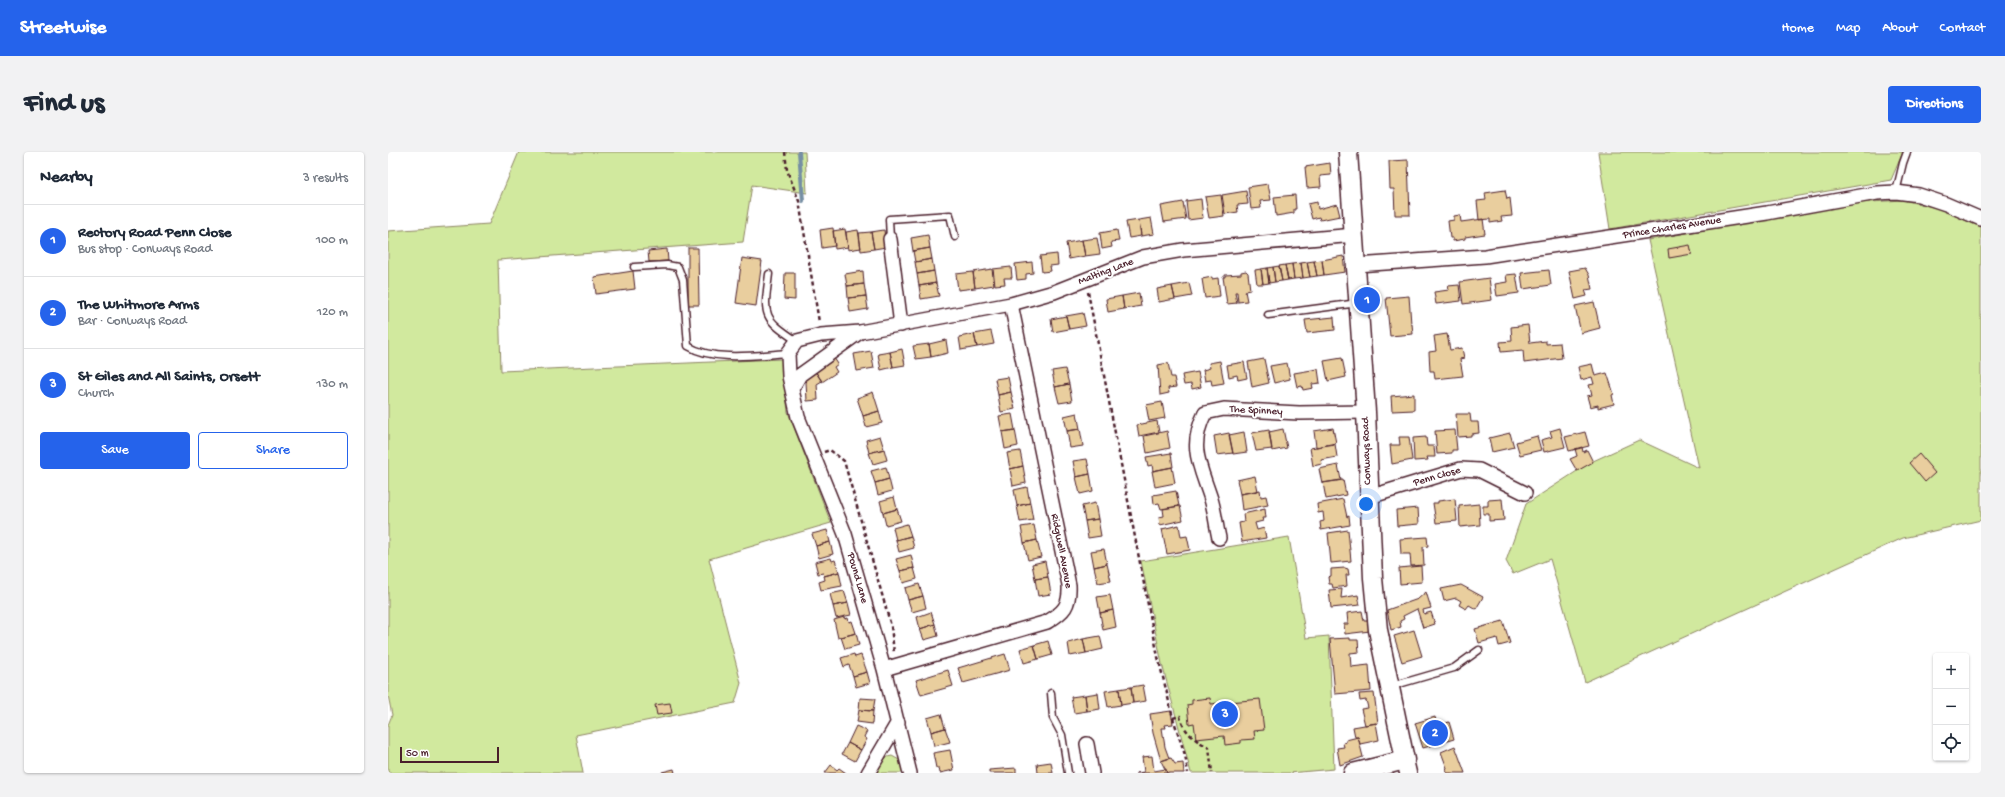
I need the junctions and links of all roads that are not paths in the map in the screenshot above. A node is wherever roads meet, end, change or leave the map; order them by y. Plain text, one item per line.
1 (1348, 152) edge
2 (1908, 152) edge
3 (1896, 192) junction
4 (1981, 219) edge
5 (1355, 235) junction
6 (955, 237) dead end
7 (890, 239) joint
8 (1357, 265) junction
9 (634, 267) dead end
10 (769, 274) dead end
11 (1359, 303) junction
12 (1011, 304) junction
13 (1268, 315) dead end
14 (901, 325) junction
15 (860, 332) junction
16 (797, 341) junction
17 (788, 353) junction
18 (793, 387) junction
19 (1366, 412) junction
20 (1525, 493) dead end
21 (1369, 497) junction
22 (1219, 538) dead end
23 (1480, 650) dead end
24 (889, 668) junction
25 (1388, 687) junction
26 (1051, 693) dead end
27 (898, 722) junction
28 (1087, 744) dead end
29 (1407, 766) edge
30 (868, 773) edge
31 (910, 773) edge
32 (1068, 773) edge
33 (1092, 773) edge
34 (1353, 773) edge

1 - 5 main road, Conways Road
2 - 3 lane
3 - 4 street, Prince Charles Avenue
3 - 8 street, Prince Charles Avenue
5 - 8 main road, Conways Road
5 - 12 street, Malting Lane
6 - 7 lane
7 - 14 street
8 - 11 main road, Conways Road
9 - 17 lane
10 - 16 lane
11 - 13 lane
11 - 19 main road, Conways Road
12 - 14 street, Malting Lane
12 - 24 street, Ridgwell Avenue
14 - 15 street, Malting Lane
15 - 16 street, Malting Lane
15 - 18 street, Malting Lane
16 - 17 street
17 - 18 street, Pound Lane
18 - 24 street, Pound Lane
19 - 21 main road, Conways Road
19 - 22 street, The Spinney
20 - 21 street, Penn Close
21 - 25 main road, Conways Road
23 - 25 lane
24 - 27 street, Pound Lane
25 - 29 main road, Conways Road
26 - 32 lane
27 - 30 street
27 - 31 street, Pound Lane
28 - 33 street
29 - 34 main road

